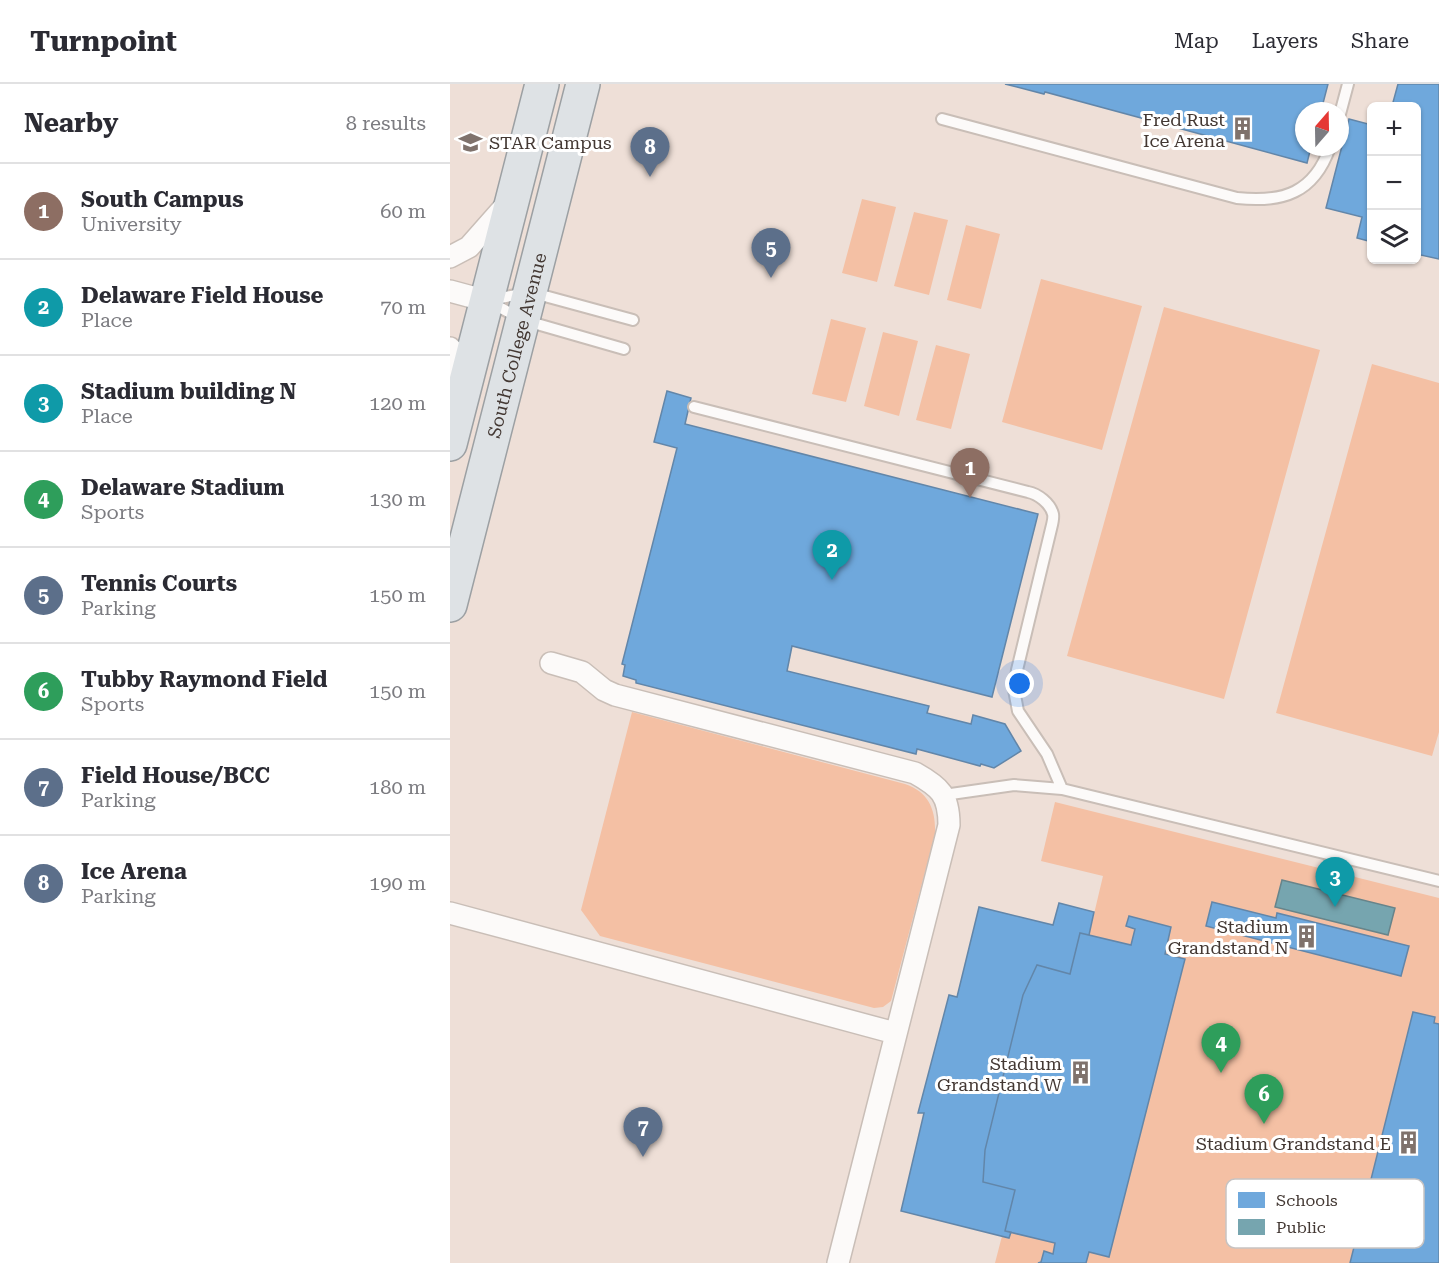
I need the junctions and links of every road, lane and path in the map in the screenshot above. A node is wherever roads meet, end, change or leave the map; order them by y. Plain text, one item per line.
1 (542, 84) edge
2 (583, 84) edge
3 (1348, 84) edge
4 (1343, 102) edge
5 (942, 119) dead end
6 (1326, 156) edge
7 (513, 197) junction
8 (450, 257) edge
9 (450, 291) edge
10 (487, 301) junction
11 (527, 306) junction
12 (633, 320) dead end
13 (450, 348) edge
14 (624, 349) dead end
15 (694, 407) dead end
16 (454, 429) edge
17 (450, 605) edge
18 (551, 663) dead end
19 (1062, 789) junction
20 (944, 795) junction
21 (1439, 881) edge
22 (450, 913) edge
23 (895, 1033) junction
24 (838, 1263) edge

1 - 7 main road
2 - 11 main road, South College Avenue
3 - 4 lane
5 - 6 lane
7 - 8 street
7 - 10 main road
9 - 10 street
10 - 11 lane
10 - 11 lane
10 - 16 main road
11 - 12 lane
11 - 14 lane
11 - 17 main road, South College Avenue
13 - 16 street
15 - 19 lane
18 - 20 street
19 - 20 lane
19 - 21 lane
20 - 23 street
22 - 23 street
23 - 24 street

